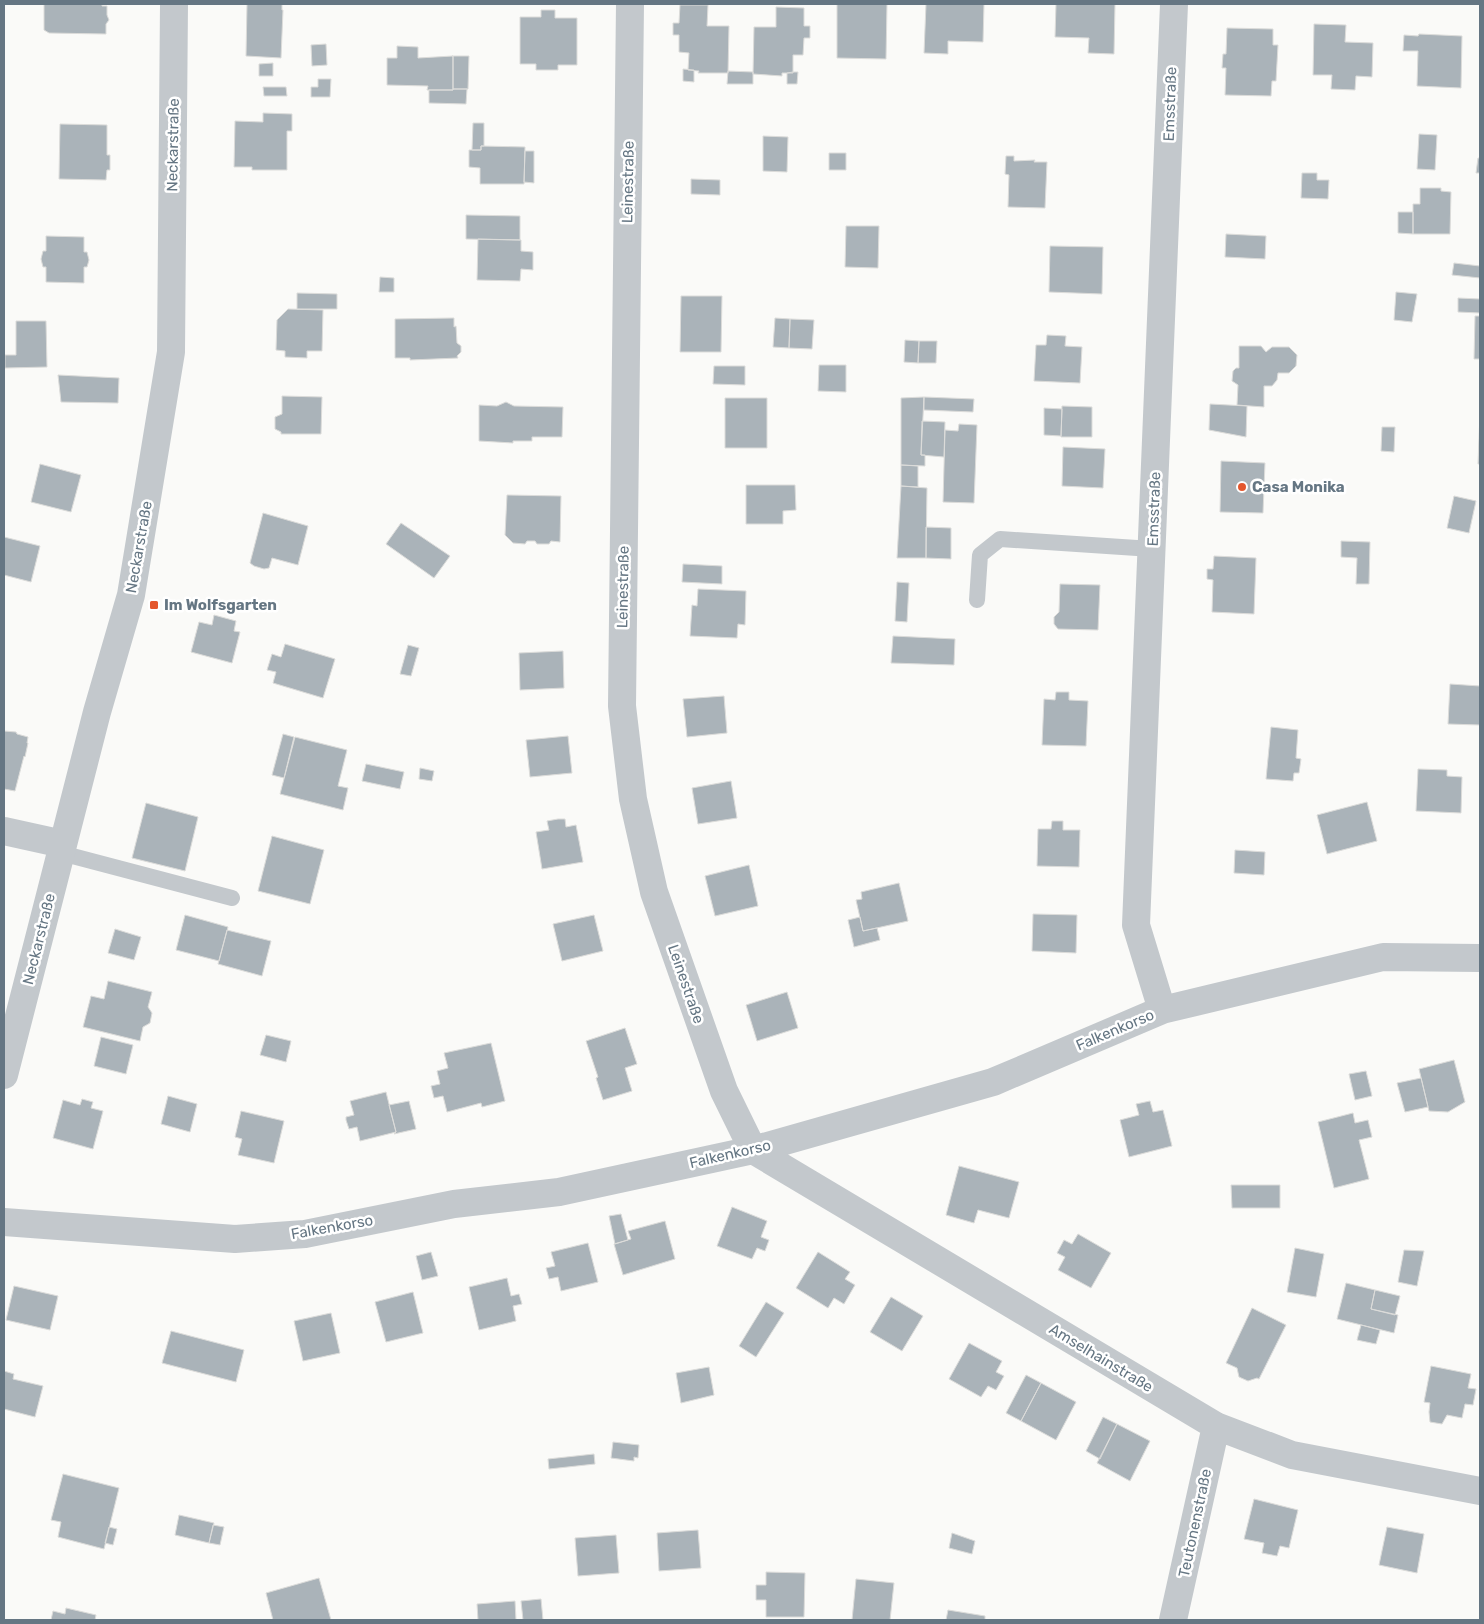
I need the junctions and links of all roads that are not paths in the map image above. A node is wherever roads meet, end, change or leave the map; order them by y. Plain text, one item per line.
1 (174, 4) edge
2 (630, 4) edge
3 (1174, 4) edge
4 (1152, 549) junction
5 (977, 600) dead end
6 (4, 831) edge
7 (62, 849) junction
8 (232, 898) dead end
9 (1480, 939) edge
10 (1435, 957) junction
11 (1480, 958) edge
12 (1162, 1010) junction
13 (4, 1075) edge
14 (753, 1150) junction
15 (4, 1222) edge
16 (1216, 1426) junction
17 (1480, 1491) edge
18 (1174, 1620) edge

1 - 7 street, Neckarstraße
2 - 14 street, Leinestraße
3 - 4 street, Emsstraße
4 - 5 lane
4 - 12 street, Emsstraße
6 - 7 street
7 - 8 lane
7 - 13 street, Neckarstraße
9 - 10 street, Falkenkorso
10 - 11 street, Falkenkorso
10 - 12 street, Falkenkorso
12 - 14 street, Falkenkorso
14 - 15 street, Falkenkorso
14 - 16 street, Amselhainstraße
16 - 17 street, Amselhainstraße
16 - 18 street, Teutonenstraße

